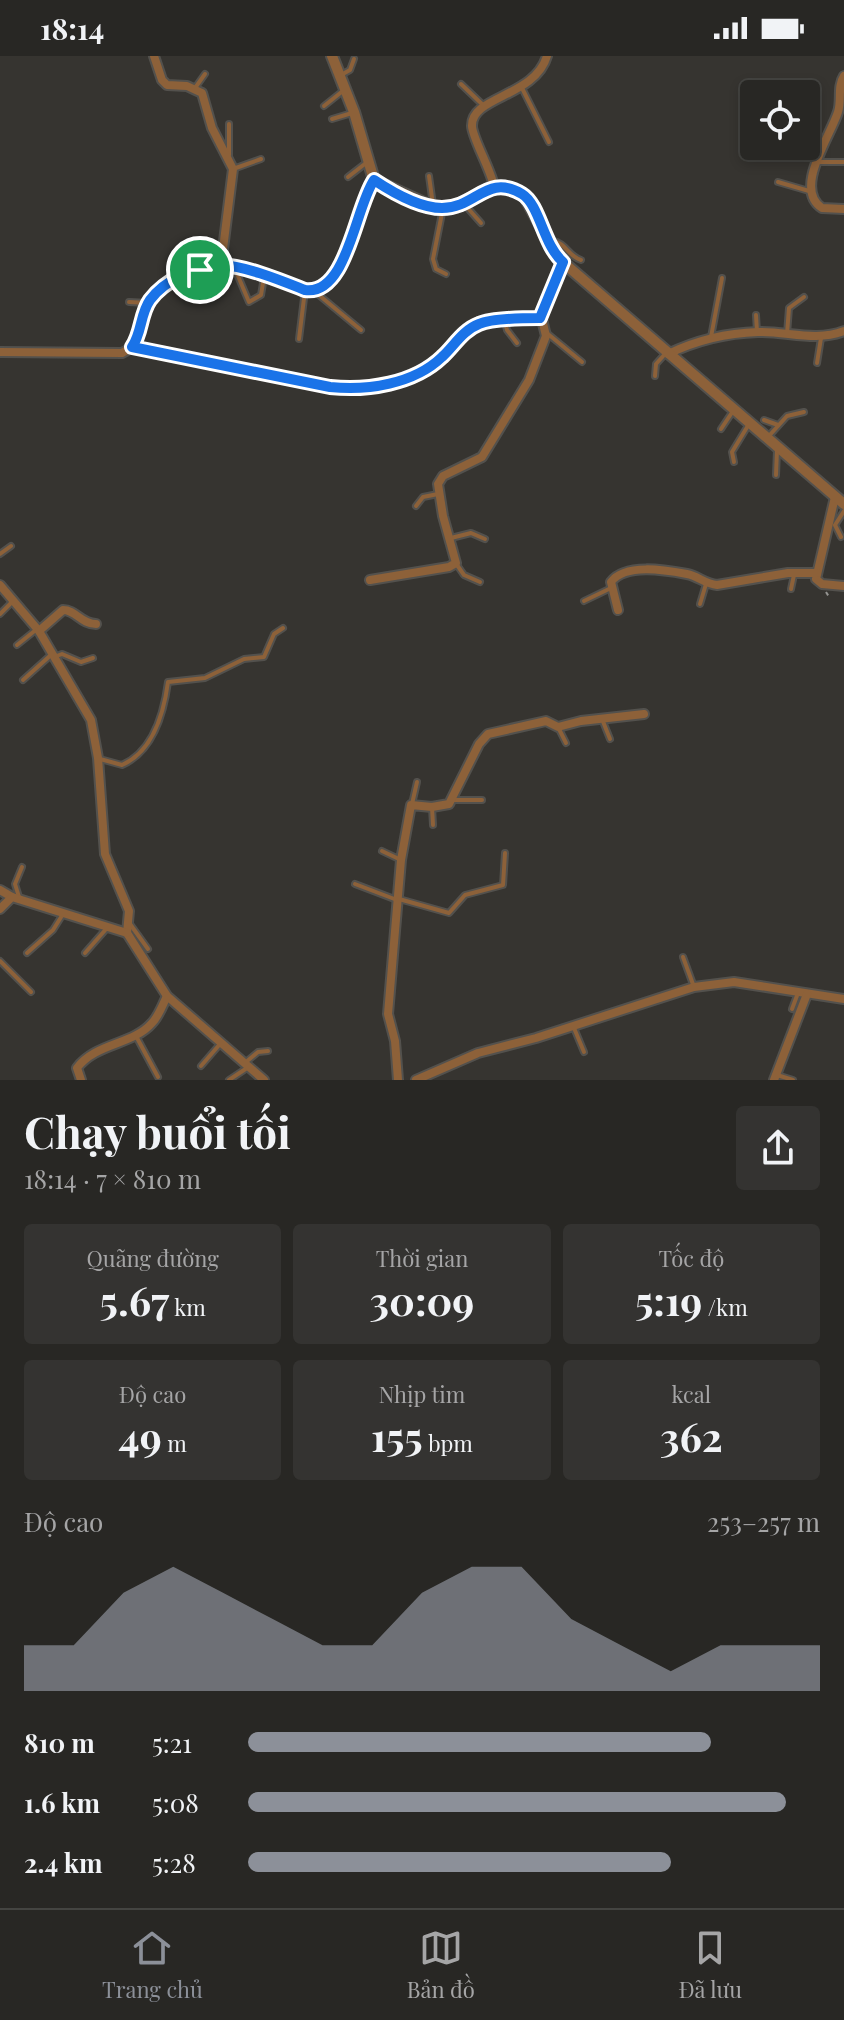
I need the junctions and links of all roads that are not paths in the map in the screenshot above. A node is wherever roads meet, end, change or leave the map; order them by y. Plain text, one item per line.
1 (154, 56) edge
2 (332, 56) edge
3 (547, 56) edge
4 (354, 59) dead end
5 (205, 74) dead end
6 (340, 75) junction
7 (844, 76) edge
8 (461, 84) dead end
9 (195, 88) junction
10 (522, 88) junction
11 (346, 89) junction
12 (483, 105) junction
13 (324, 106) dead end
14 (354, 112) junction
15 (332, 119) dead end
16 (229, 124) dead end
17 (549, 142) dead end
18 (229, 155) junction
19 (261, 159) dead end
20 (368, 161) junction
21 (818, 162) junction
22 (844, 162) edge
23 (233, 169) junction
24 (429, 176) dead end
25 (348, 177) dead end
26 (374, 180) junction
27 (778, 182) dead end
28 (494, 186) junction
29 (809, 191) junction
30 (463, 203) junction
31 (438, 208) junction
32 (844, 209) edge
33 (481, 223) dead end
34 (546, 240) junction
35 (581, 260) dead end
36 (563, 262) junction
37 (221, 265) junction
38 (235, 269) junction
39 (446, 274) dead end
40 (264, 276) junction
41 (722, 278) dead end
42 (310, 291) junction
43 (804, 297) dead end
44 (129, 302) dead end
45 (148, 303) junction
46 (756, 315) dead end
47 (540, 318) junction
48 (505, 322) junction
49 (361, 330) dead end
50 (844, 331) edge
51 (546, 332) junction
52 (757, 332) junction
53 (787, 334) junction
54 (822, 336) junction
55 (711, 337) junction
56 (299, 339) dead end
57 (517, 343) dead end
58 (132, 347) junction
59 (0, 352) edge
60 (667, 353) junction
61 (582, 362) dead end
62 (817, 363) dead end
63 (655, 376) dead end
64 (733, 411) junction
65 (804, 412) dead end
66 (764, 420) dead end
67 (749, 424) junction
68 (778, 425) junction
69 (721, 429) dead end
70 (767, 440) junction
71 (777, 450) junction
72 (734, 462) dead end
73 (776, 475) dead end
74 (438, 494) junction
75 (840, 497) edge
76 (416, 506) dead end
77 (844, 511) edge
78 (841, 537) dead end
79 (451, 538) junction
80 (485, 539) dead end
81 (11, 546) dead end
82 (0, 554) edge
83 (456, 563) junction
84 (795, 573) junction
85 (817, 573) junction
86 (370, 580) dead end
87 (480, 582) dead end
88 (706, 584) junction
89 (0, 585) edge
90 (844, 586) edge
91 (611, 588) junction
92 (791, 589) dead end
93 (13, 601) junction
94 (584, 601) dead end
95 (700, 604) dead end
96 (618, 610) dead end
97 (0, 614) edge
98 (96, 624) dead end
99 (283, 628) dead end
100 (38, 630) junction
101 (17, 645) dead end
102 (53, 656) junction
103 (93, 658) dead end
104 (23, 680) dead end
105 (644, 714) dead end
106 (602, 719) junction
107 (558, 727) junction
108 (610, 739) dead end
109 (566, 743) dead end
110 (98, 758) junction
111 (417, 782) dead end
112 (452, 800) junction
113 (482, 800) dead end
114 (412, 804) junction
115 (432, 807) junction
116 (433, 825) dead end
117 (382, 851) dead end
118 (505, 853) dead end
119 (401, 860) junction
120 (22, 867) dead end
121 (355, 884) dead end
122 (0, 890) edge
123 (12, 897) junction
124 (397, 899) junction
125 (24, 901) junction
126 (0, 909) edge
127 (63, 912) junction
128 (108, 926) junction
129 (129, 928) junction
130 (148, 949) dead end
131 (27, 953) dead end
132 (85, 953) dead end
133 (683, 957) dead end
134 (0, 961) edge
135 (694, 987) junction
136 (31, 992) dead end
137 (803, 993) junction
138 (167, 996) junction
139 (844, 999) edge
140 (792, 1009) dead end
141 (574, 1025) junction
142 (135, 1034) junction
143 (222, 1042) junction
144 (268, 1051) dead end
145 (584, 1052) dead end
146 (247, 1064) junction
147 (201, 1066) dead end
148 (158, 1077) dead end
149 (775, 1077) edge
150 (81, 1080) edge
151 (229, 1080) edge
152 (264, 1080) edge
153 (398, 1080) edge
154 (416, 1080) edge
155 (793, 1080) edge

1 - 9 street
2 - 6 street
3 - 10 street
4 - 6 lane
5 - 9 lane
6 - 11 street
7 - 21 street
8 - 12 lane
9 - 18 street
10 - 12 street
10 - 17 lane
11 - 13 lane
11 - 14 street
12 - 28 street
14 - 15 lane
14 - 20 street
16 - 18 lane
18 - 23 street
19 - 23 lane
20 - 25 lane
20 - 26 street
21 - 22 lane
21 - 29 street
23 - 37 street
24 - 31 lane
26 - 31 street
26 - 42 street
27 - 29 lane
28 - 30 street
28 - 34 street
29 - 32 street
30 - 31 street
30 - 33 lane
31 - 39 lane
34 - 35 lane
34 - 36 street
36 - 47 street
36 - 60 street
37 - 38 street
37 - 45 street
38 - 40 street
38 - 40 lane
40 - 42 street
41 - 55 lane
42 - 49 lane
42 - 56 lane
43 - 53 lane
44 - 45 lane
45 - 58 street
46 - 52 lane
47 - 48 lane
47 - 51 street
48 - 57 lane
48 - 58 lane
50 - 54 street
51 - 61 lane
51 - 74 street
52 - 53 street
52 - 55 street
53 - 54 street
54 - 62 lane
55 - 60 street
58 - 59 street
60 - 63 lane
60 - 64 street
64 - 67 street
64 - 69 lane
65 - 68 lane
66 - 68 lane
67 - 70 street
67 - 72 lane
68 - 70 lane
70 - 71 street
71 - 73 lane
71 - 75 street
74 - 76 lane
74 - 79 street
75 - 85 street
77 - 78 lane
79 - 80 lane
79 - 83 street
81 - 82 lane
83 - 86 street
83 - 87 lane
84 - 85 street
84 - 88 street
84 - 92 lane
85 - 90 street
88 - 91 street
88 - 95 lane
89 - 93 street
91 - 94 lane
91 - 96 street
93 - 97 lane
93 - 100 street
98 - 100 street
99 - 110 lane
100 - 101 lane
100 - 102 street
102 - 103 lane
102 - 104 lane
102 - 110 street
105 - 106 street
106 - 107 street
106 - 108 lane
107 - 109 lane
107 - 112 street
110 - 129 street
111 - 114 lane
112 - 113 lane
112 - 115 street
114 - 115 street
114 - 119 street
115 - 116 lane
117 - 119 lane
118 - 124 lane
119 - 124 street
120 - 125 lane
121 - 124 lane
122 - 123 street
123 - 125 street
123 - 126 street
124 - 153 street
125 - 127 street
127 - 128 street
127 - 131 lane
128 - 129 street
128 - 132 lane
129 - 130 lane
129 - 138 street
133 - 135 lane
134 - 136 lane
135 - 137 street
135 - 141 street
137 - 139 street
137 - 140 lane
137 - 149 street
138 - 142 street
138 - 143 street
141 - 145 lane
141 - 154 street
142 - 148 lane
142 - 150 street
143 - 146 street
143 - 147 lane
144 - 146 lane
146 - 151 lane
146 - 152 street
149 - 155 lane

